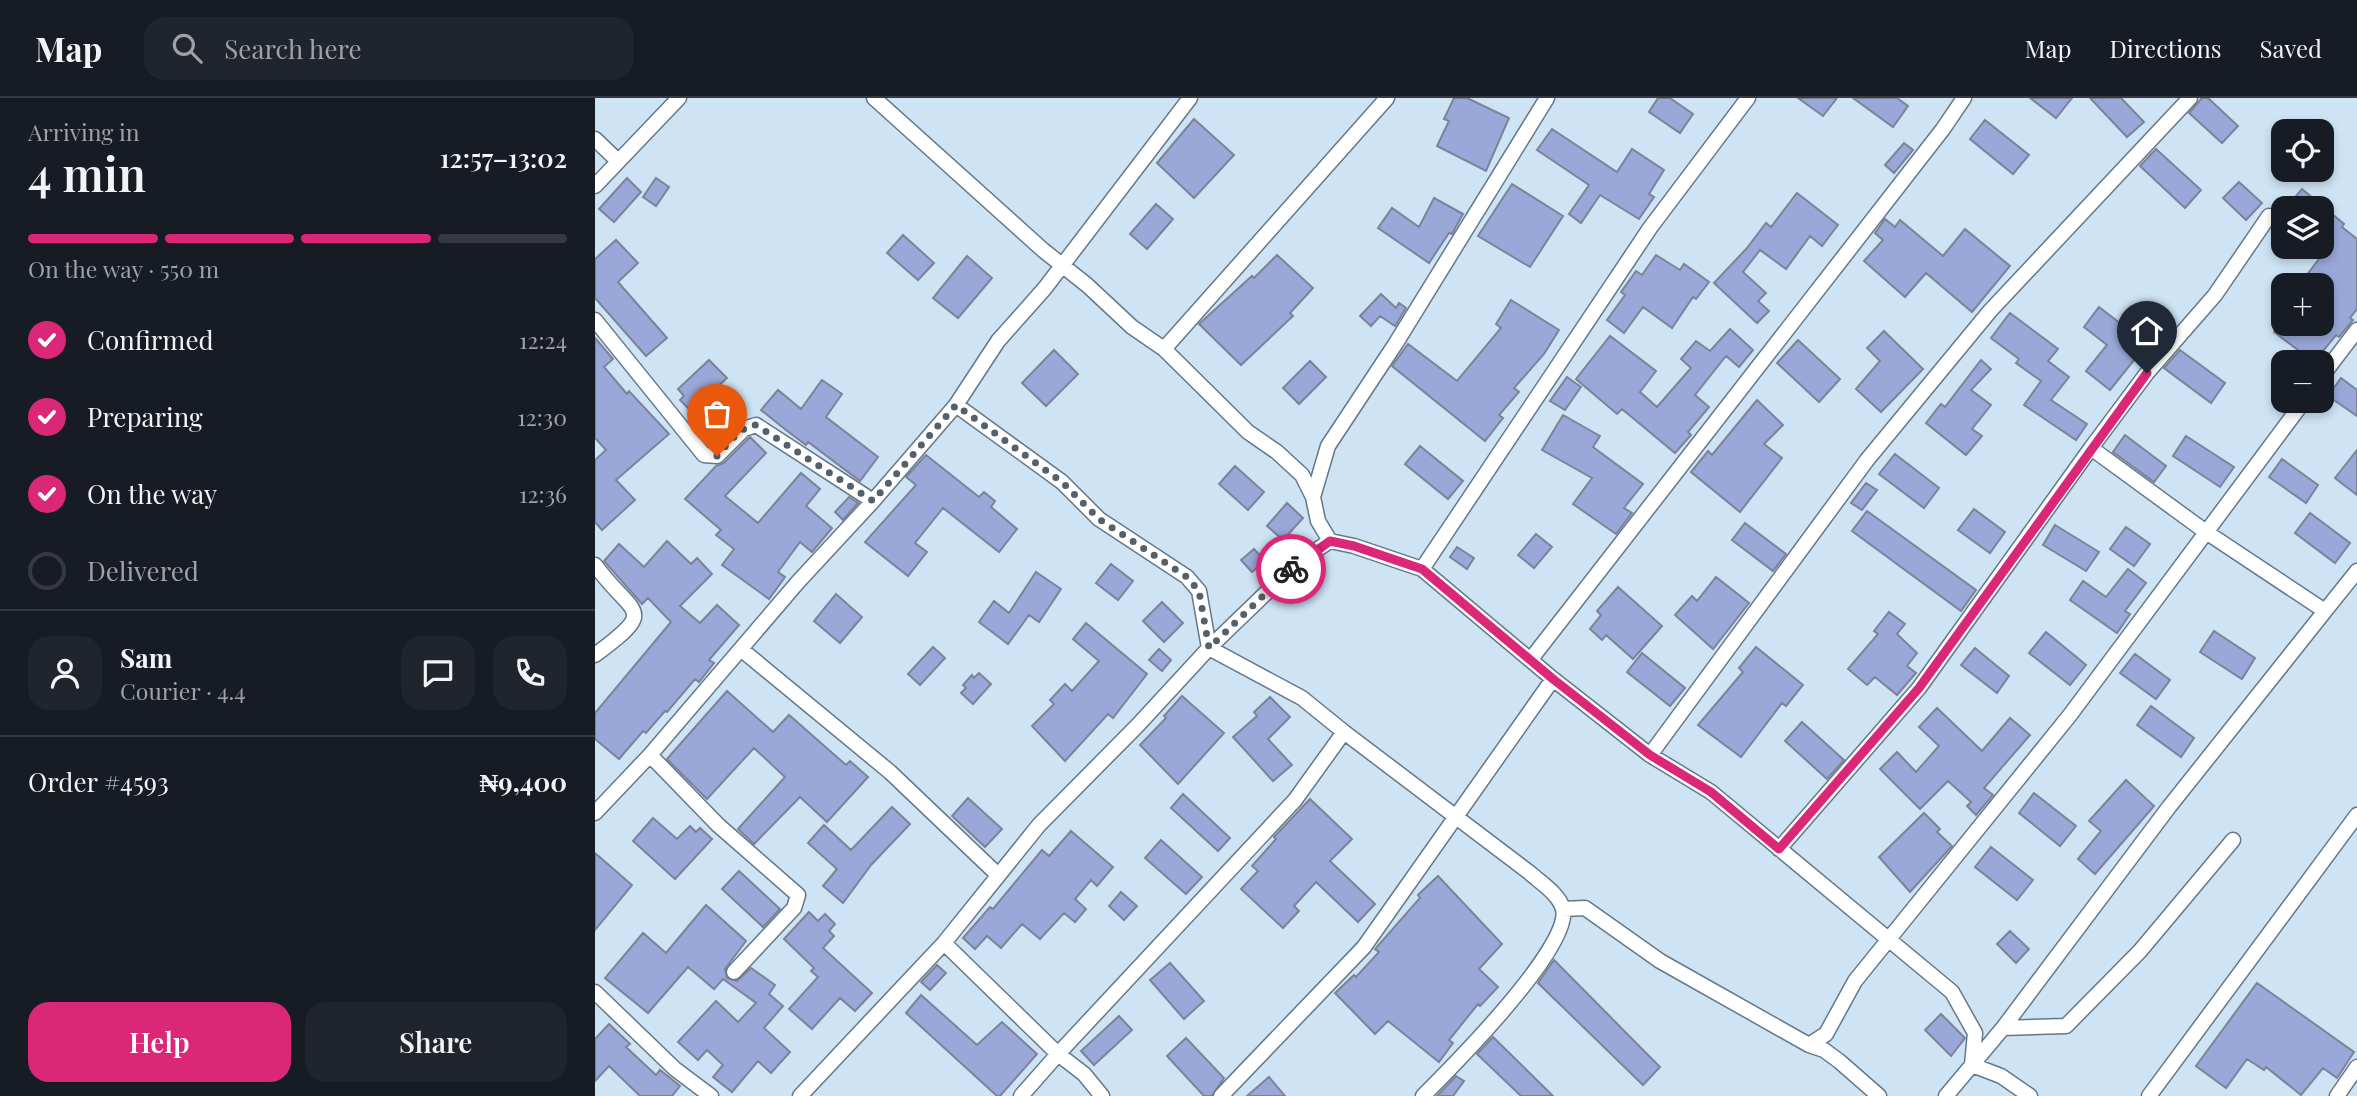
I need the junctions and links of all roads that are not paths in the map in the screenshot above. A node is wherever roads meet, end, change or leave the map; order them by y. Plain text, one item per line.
1 (679, 98) edge
2 (874, 98) edge
3 (1190, 98) edge
4 (1387, 98) edge
5 (1547, 98) edge
6 (1748, 98) edge
7 (1964, 98) edge
8 (2190, 98) edge
9 (595, 139) edge
10 (618, 161) junction
11 (595, 186) edge
12 (2269, 216) dead end
13 (1061, 266) junction
14 (595, 320) edge
15 (2357, 330) edge
16 (1164, 349) junction
17 (2334, 360) edge
18 (956, 405) junction
19 (2295, 413) edge
20 (2091, 448) junction
21 (1313, 497) junction
22 (873, 501) junction
23 (2206, 532) junction
24 (1330, 541) junction
25 (595, 565) edge
26 (1422, 569) junction
27 (2357, 571) edge
28 (2325, 611) junction
29 (1209, 648) junction
30 (742, 650) junction
31 (595, 655) edge
32 (1531, 659) junction
33 (1553, 679) junction
34 (1344, 732) junction
35 (650, 755) junction
36 (1650, 755) junction
37 (595, 813) edge
38 (1455, 815) junction
39 (2357, 815) edge
40 (2233, 840) dead end
41 (1779, 849) junction
42 (999, 875) junction
43 (1563, 909) junction
44 (1890, 939) junction
45 (944, 943) junction
46 (734, 972) dead end
47 (595, 992) edge
48 (2003, 1028) junction
49 (1809, 1045) junction
50 (1058, 1054) junction
51 (1972, 1065) junction
52 (2357, 1067) edge
53 (711, 1096) edge
54 (800, 1096) edge
55 (1021, 1096) edge
56 (1102, 1096) edge
57 (1221, 1096) edge
58 (1423, 1096) edge
59 (1879, 1096) edge
60 (1946, 1096) edge
61 (2030, 1096) edge
62 (2149, 1096) edge
63 (2337, 1096) edge

1 - 10 street
2 - 13 street
3 - 13 street
4 - 16 street
5 - 21 street
6 - 26 street
7 - 32 street
8 - 36 street
9 - 10 street
10 - 11 street
12 - 20 street
13 - 16 street
13 - 18 street
14 - 22 street
15 - 17 street
16 - 21 street
18 - 22 street
18 - 29 street
19 - 23 street
20 - 23 street
20 - 41 street
21 - 24 street
22 - 30 street
23 - 28 street
23 - 44 street
24 - 26 street
24 - 29 street
25 - 31 street
26 - 32 street
27 - 28 street
28 - 48 street
29 - 34 street
29 - 42 street
30 - 35 street
30 - 42 street
32 - 33 street
33 - 36 street
33 - 38 street
34 - 38 street
34 - 50 street
35 - 37 street
35 - 46 street
36 - 41 street
38 - 43 street
38 - 57 street
39 - 62 street
40 - 48 street
41 - 44 street
42 - 45 street
43 - 49 street
43 - 58 street
44 - 49 street
44 - 51 street
45 - 50 street
45 - 54 street
47 - 53 street
48 - 51 street
49 - 59 street
50 - 55 street
50 - 56 street
51 - 60 street
51 - 61 street
52 - 63 street

